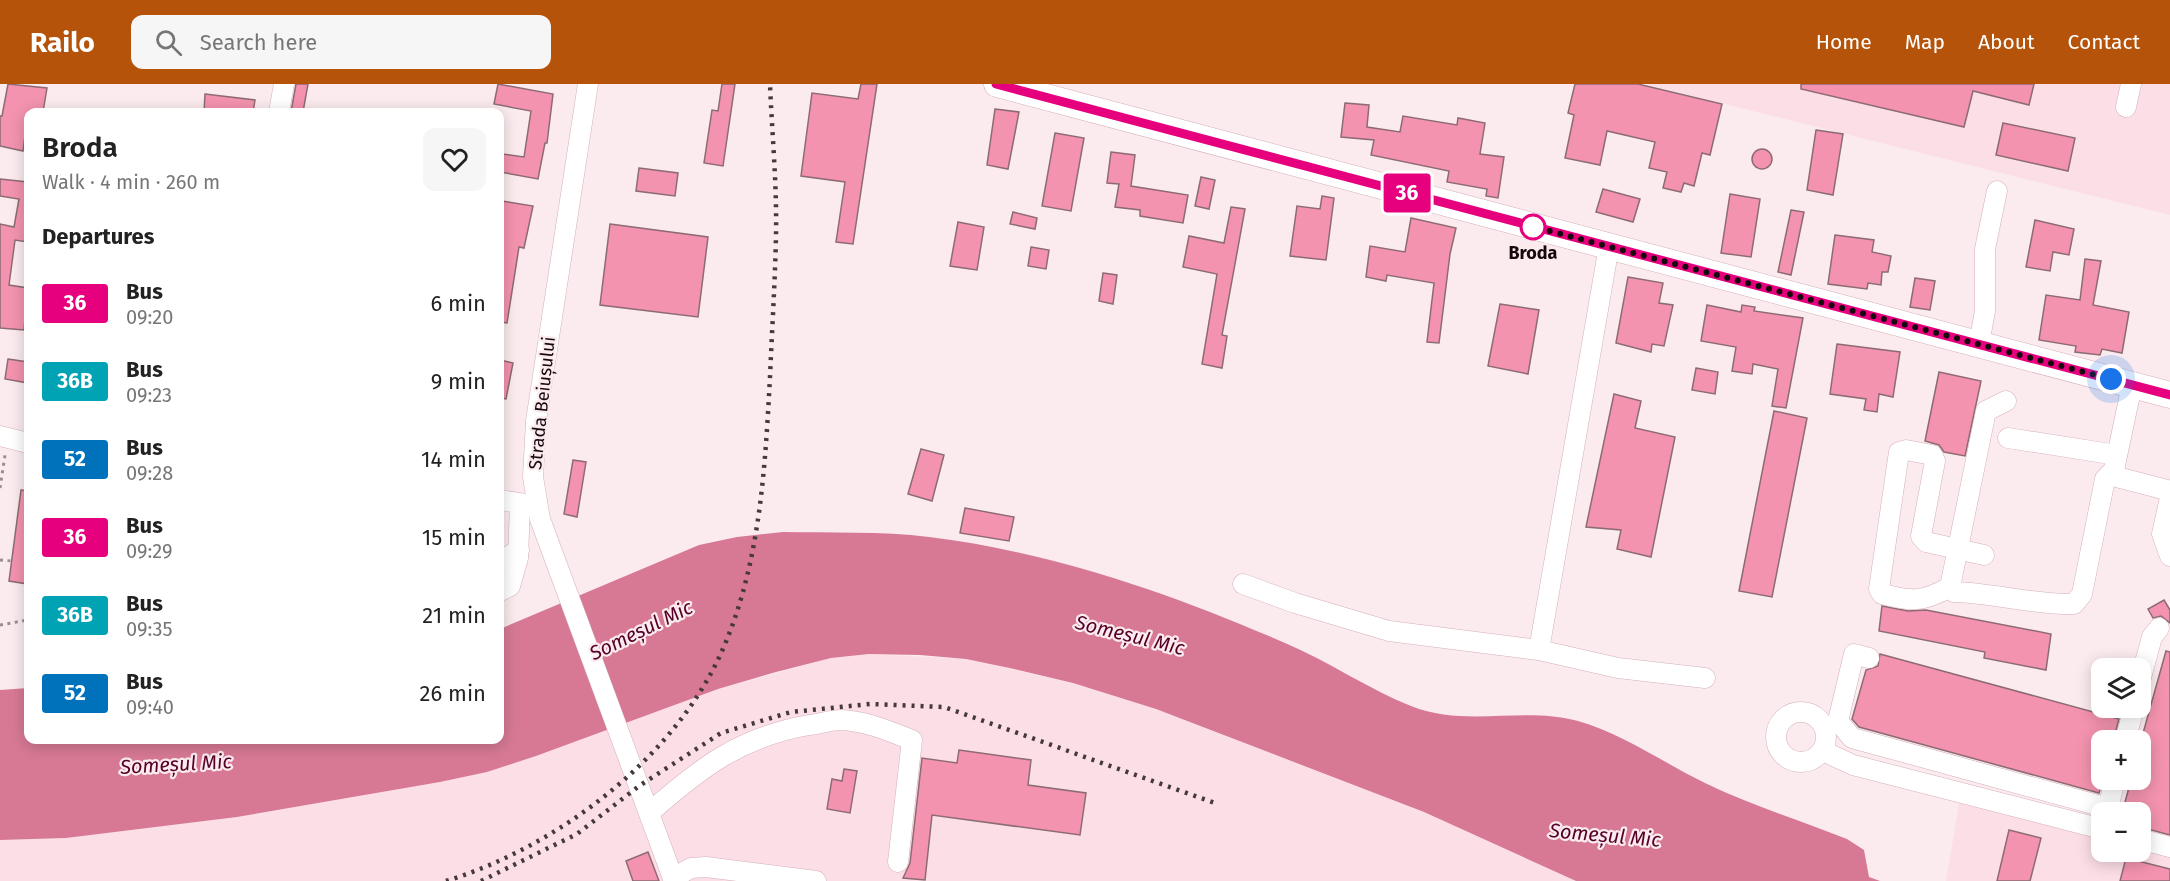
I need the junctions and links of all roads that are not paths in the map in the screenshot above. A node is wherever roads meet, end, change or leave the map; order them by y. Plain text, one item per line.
1 (284, 84) edge
2 (588, 84) edge
3 (997, 84) edge
4 (2131, 84) edge
5 (280, 108) edge
6 (2126, 108) dead end
7 (1997, 191) dead end
8 (1608, 246) junction
9 (1978, 344) junction
10 (2132, 384) junction
11 (2170, 395) edge
12 (2006, 401) dead end
13 (4, 437) edge
14 (2008, 438) dead end
15 (24, 442) edge
16 (2117, 455) junction
17 (2109, 475) junction
18 (2170, 493) edge
19 (2170, 498) edge
20 (504, 501) edge
21 (532, 509) junction
22 (519, 550) junction
23 (1957, 550) junction
24 (1984, 555) dead end
25 (2170, 556) edge
26 (504, 559) edge
27 (1244, 584) dead end
28 (1950, 587) junction
29 (504, 589) edge
30 (2159, 628) dead end
31 (1539, 650) junction
32 (1869, 658) dead end
33 (2146, 658) edge
34 (1705, 678) dead end
35 (1823, 750) dead end
36 (2112, 790) edge
37 (649, 813) junction
38 (2091, 826) edge
39 (2151, 842) edge
40 (2170, 847) edge
41 (898, 862) dead end
42 (673, 880) edge
43 (816, 881) edge

1 - 5 street
2 - 21 street, Strada Beiușului
3 - 8 main road
4 - 6 street
7 - 9 street
8 - 9 main road
8 - 31 street
9 - 10 main road
10 - 11 main road
10 - 16 street
12 - 23 street
13 - 15 street
14 - 16 street
16 - 17 street
17 - 18 street
17 - 28 street
19 - 25 street
20 - 21 street
21 - 22 street
21 - 37 street, Strada Beiușului
22 - 26 street
22 - 29 street
23 - 24 street
23 - 28 street
23 - 28 street
27 - 31 street
30 - 33 street
31 - 34 street
32 - 36 street
35 - 38 street
37 - 41 street
37 - 42 street, Strada Beiușului
39 - 40 street
42 - 43 street

